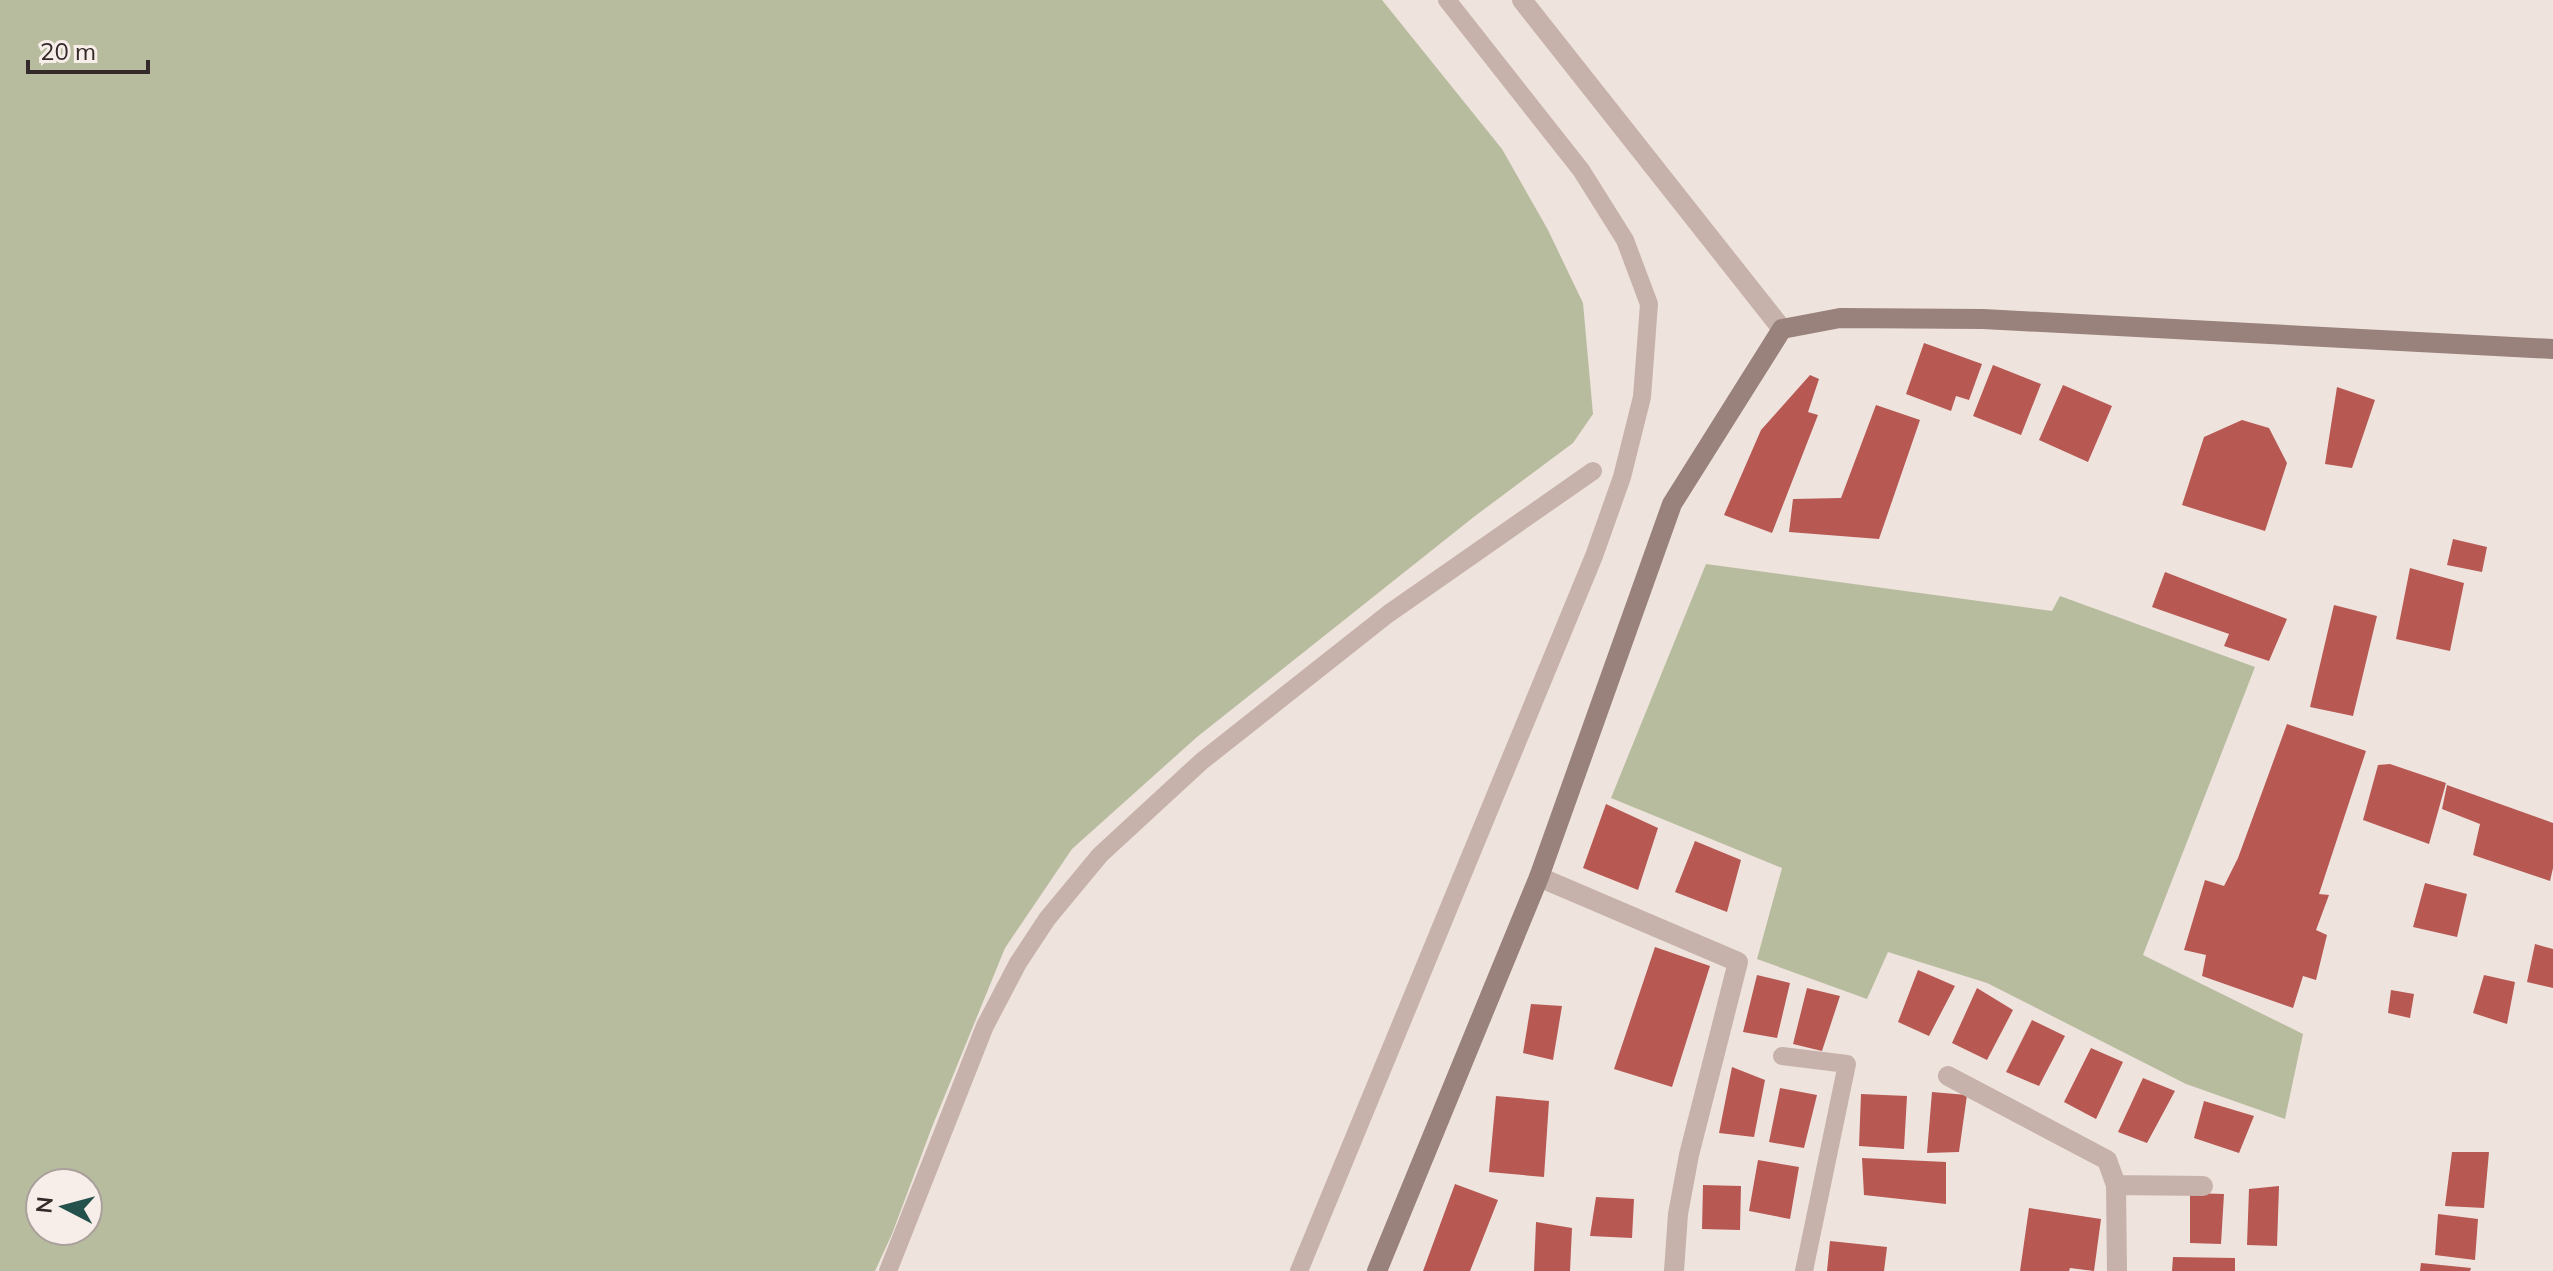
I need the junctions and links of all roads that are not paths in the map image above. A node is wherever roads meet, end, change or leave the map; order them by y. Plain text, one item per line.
1 (1447, 0) edge
2 (1522, 0) edge
3 (1782, 329) junction
4 (2553, 349) edge
5 (1593, 471) dead end
6 (1539, 877) junction
7 (1782, 1056) dead end
8 (1948, 1076) dead end
9 (2116, 1185) junction
10 (2203, 1186) dead end
11 (888, 1271) edge
12 (1299, 1271) edge
13 (1377, 1271) edge
14 (1674, 1271) edge
15 (1804, 1271) edge
16 (2117, 1271) edge

1 - 12 lane
2 - 3 street
3 - 4 street
3 - 6 street
5 - 11 lane
6 - 13 street
6 - 14 street
7 - 15 lane
8 - 9 street
9 - 10 street
9 - 16 street

